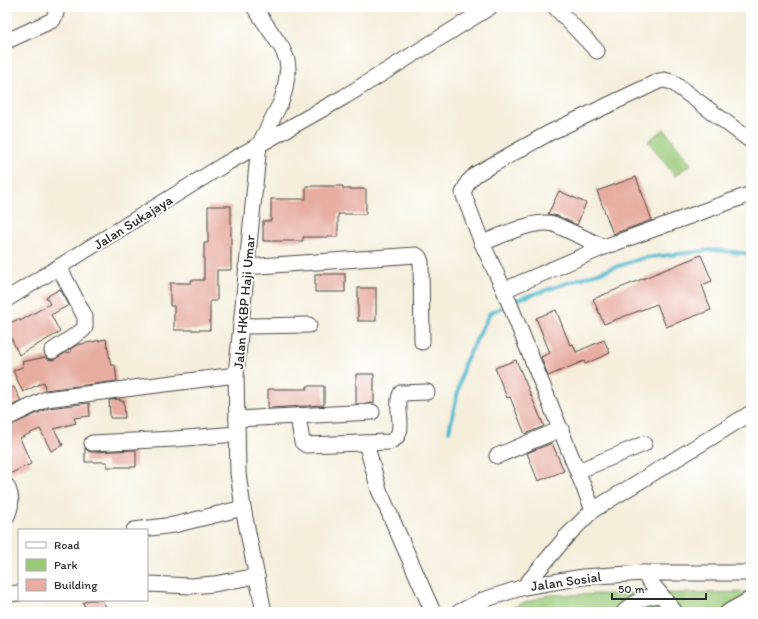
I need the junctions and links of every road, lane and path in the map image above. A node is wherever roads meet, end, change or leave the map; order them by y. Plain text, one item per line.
1 (55, 7) edge
2 (254, 7) edge
3 (490, 7) edge
4 (555, 7) edge
5 (7, 41) edge
6 (598, 51) dead end
7 (751, 141) edge
8 (259, 145) junction
9 (751, 194) edge
10 (482, 244) junction
11 (604, 247) junction
12 (59, 267) junction
13 (246, 267) junction
14 (504, 290) junction
15 (7, 299) edge
16 (310, 325) dead end
17 (241, 326) junction
18 (422, 342) dead end
19 (52, 351) dead end
20 (236, 375) junction
21 (427, 392) dead end
22 (372, 412) dead end
23 (751, 413) edge
24 (298, 416) junction
25 (7, 418) edge
26 (237, 419) junction
27 (561, 428) junction
28 (237, 434) junction
29 (92, 443) dead end
30 (366, 443) junction
31 (644, 444) dead end
32 (497, 456) dead end
33 (578, 471) junction
34 (7, 486) edge
35 (242, 508) junction
36 (593, 510) junction
37 (7, 516) edge
38 (142, 529) edge
39 (643, 573) junction
40 (751, 573) edge
41 (257, 576) junction
42 (148, 584) dead end
43 (524, 587) junction
44 (18, 593) edge
45 (7, 594) edge
46 (660, 595) junction
47 (751, 599) edge
48 (264, 612) edge
49 (433, 612) edge
50 (458, 612) edge
51 (624, 612) edge
52 (675, 612) edge
53 (728, 612) edge

1 - 5 street
2 - 8 street, Jalan HKBP Haji Umar
3 - 8 street, Jalan Sukajaya
4 - 6 street
7 - 10 street
8 - 12 street, Jalan Sukajaya
8 - 13 street, Jalan HKBP Haji Umar
9 - 11 street
10 - 11 street
10 - 14 street
11 - 14 street
12 - 15 street, Jalan Sukajaya
12 - 19 street
13 - 17 street, Jalan HKBP Haji Umar
13 - 18 street
14 - 27 street
16 - 17 street
17 - 20 street, Jalan HKBP Haji Umar
20 - 25 street
20 - 26 street, Jalan HKBP Haji Umar
21 - 30 street
22 - 24 street
23 - 36 street
24 - 26 street
24 - 30 street
26 - 28 street, Jalan HKBP Haji Umar
27 - 32 street
27 - 33 street
28 - 29 street
28 - 35 street, Jalan HKBP Haji Umar
30 - 49 street
31 - 33 street
33 - 36 street
34 - 37 street
35 - 38 street
35 - 41 street, Jalan HKBP Haji Umar
36 - 43 street
39 - 40 street, Jalan Sosial
39 - 43 street, Jalan Sosial
39 - 46 street
41 - 42 street
41 - 48 street, Jalan HKBP Haji Umar
43 - 50 street, Jalan Sosial
44 - 45 street
46 - 51 street
46 - 52 street
47 - 53 street

